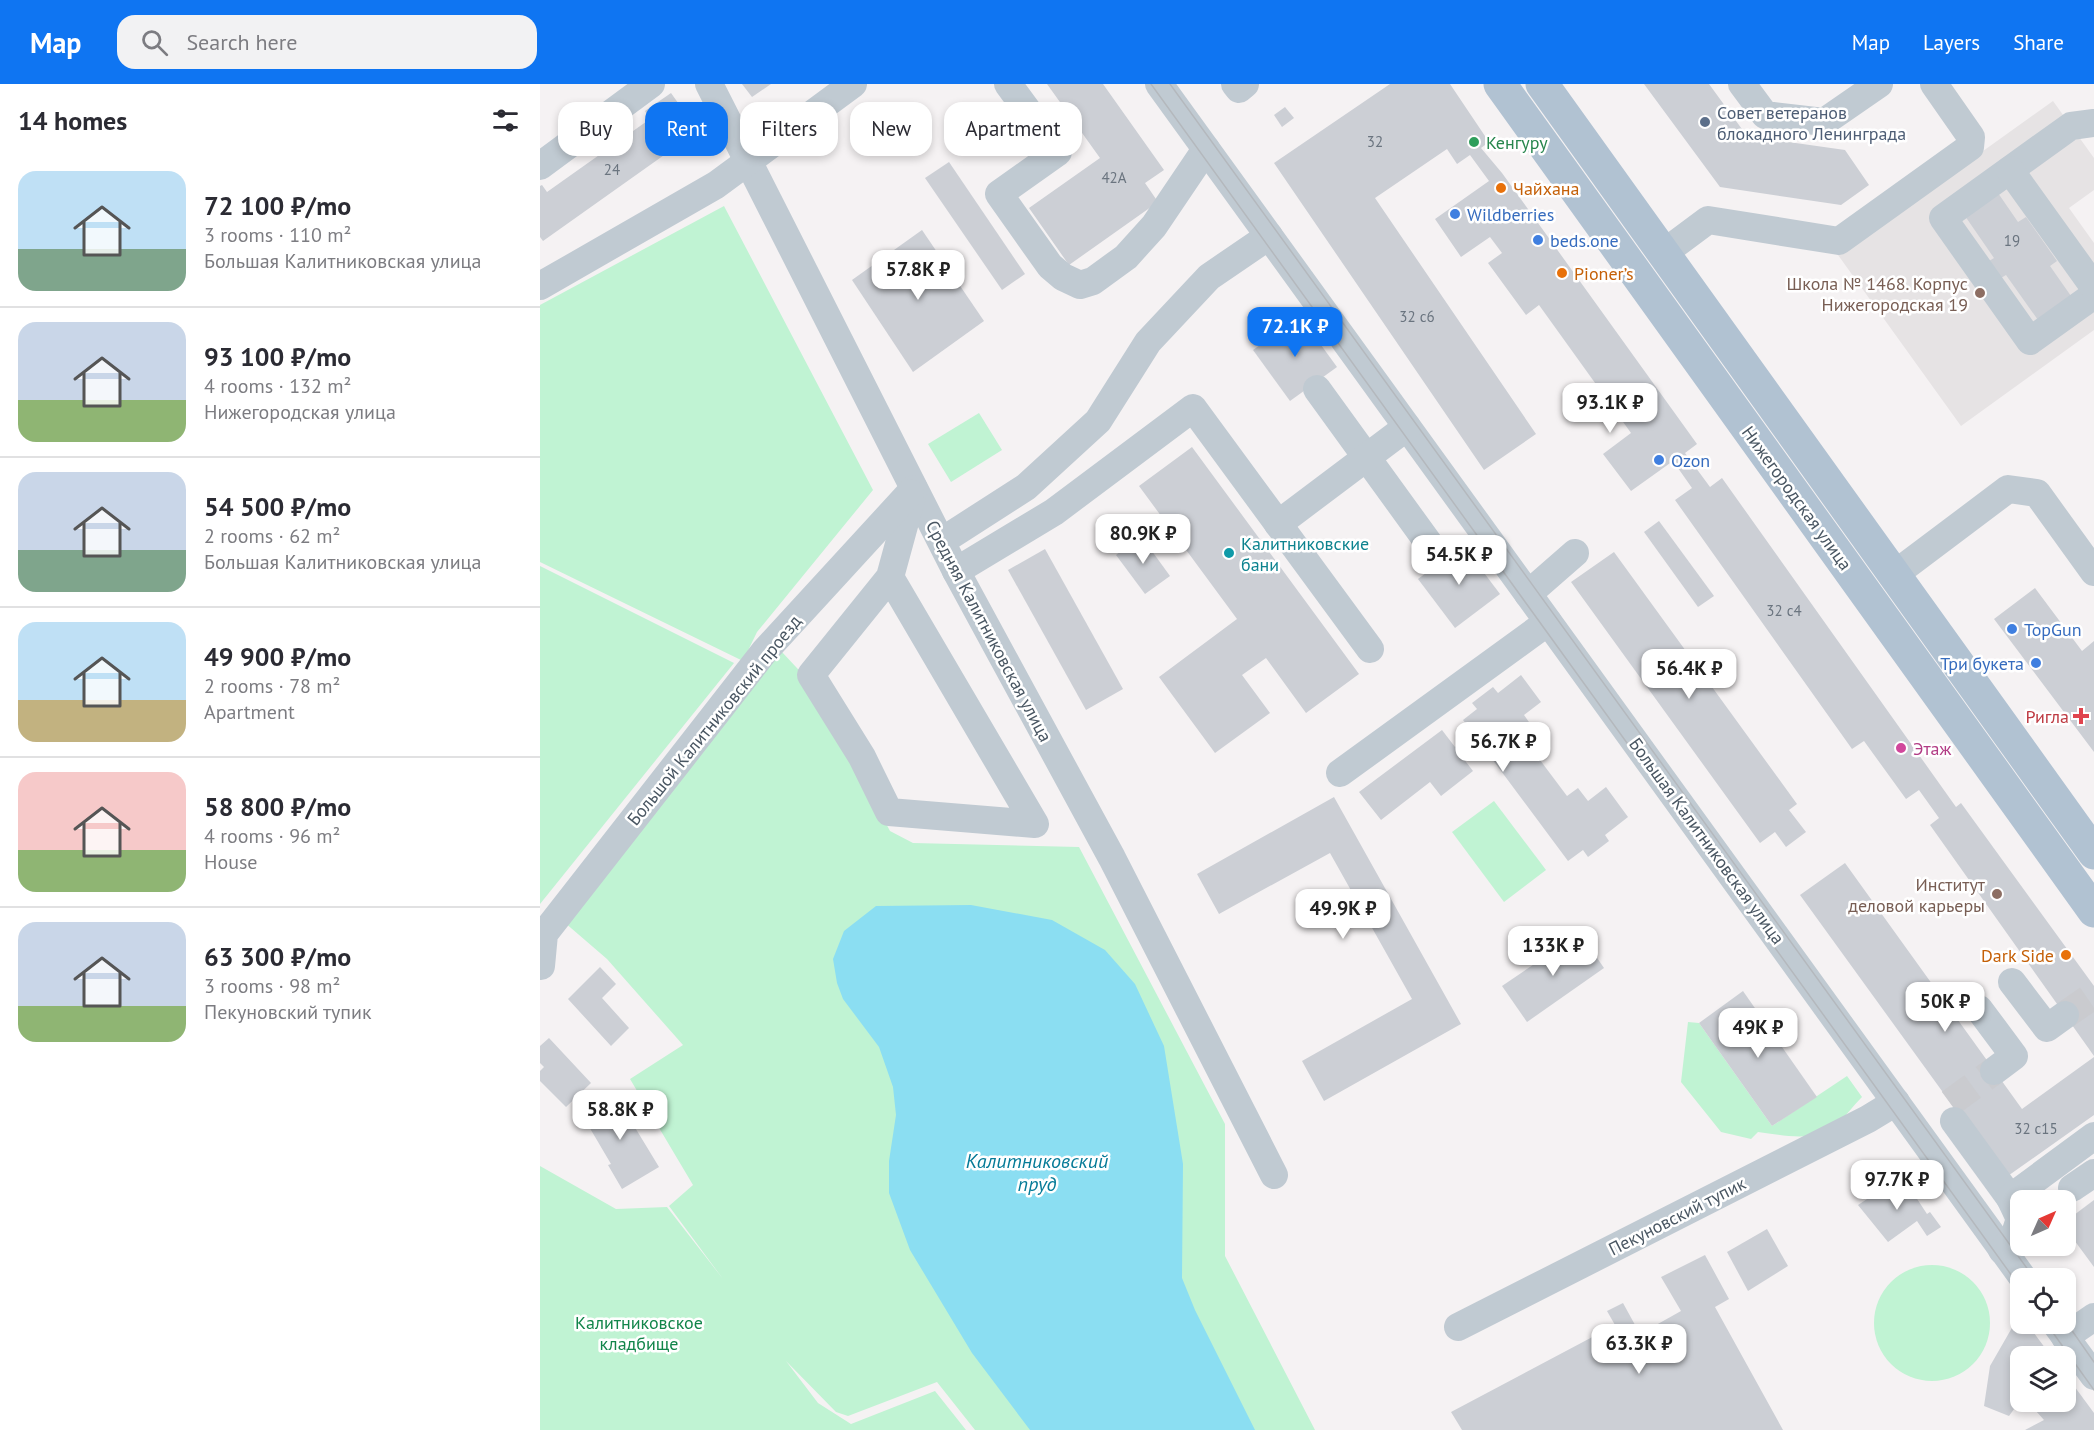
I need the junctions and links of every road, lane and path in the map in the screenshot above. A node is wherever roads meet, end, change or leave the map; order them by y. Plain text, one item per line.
1 (651, 84) edge
2 (709, 84) edge
3 (853, 84) edge
4 (1008, 84) edge
5 (1159, 84) edge
6 (1235, 84) edge
7 (1245, 84) edge
8 (1500, 84) edge
9 (1542, 84) edge
10 (1742, 84) edge
11 (1879, 84) edge
12 (1934, 84) edge
13 (2094, 123) edge
14 (1206, 148) junction
15 (749, 162) junction
16 (540, 166) edge
17 (2010, 170) junction
18 (1269, 236) junction
19 (1665, 252) junction
20 (540, 286) edge
21 (2094, 286) edge
22 (2094, 295) edge
23 (1317, 389) dead end
24 (1407, 427) junction
25 (1368, 457) junction
26 (914, 489) junction
27 (1278, 524) junction
28 (942, 542) junction
29 (1575, 553) dead end
30 (1438, 556) dead end
31 (956, 571) junction
32 (2094, 572) edge
33 (1895, 574) junction
34 (890, 577) junction
35 (1528, 594) junction
36 (1548, 622) junction
37 (1370, 649) dead end
38 (1340, 773) dead end
39 (2094, 853) edge
40 (2094, 911) edge
41 (541, 966) edge
42 (2012, 982) dead end
43 (1979, 1009) dead end
44 (2065, 1015) tunnel mouth
45 (1994, 1071) tunnel mouth
46 (1896, 1102) junction
47 (1915, 1129) junction
48 (2094, 1136) edge
49 (1274, 1175) dead end
50 (2021, 1190) edge
51 (2010, 1198) edge
52 (2010, 1243) edge
53 (2002, 1250) junction
54 (2016, 1268) edge
55 (2094, 1317) edge
56 (2076, 1324) edge
57 (1458, 1327) dead end
58 (2063, 1334) edge
59 (2094, 1376) edge

1 - 16 street
2 - 15 street, Средняя Калитниковская улица
3 - 15 street
4 - 14 street
5 - 14 street, Большая Калитниковская улица
6 - 7 street
8 - 40 main road, Нижегородская улица
9 - 19 main road, Нижегородская улица
10 - 11 street
12 - 19 street
13 - 17 street
14 - 18 street, Большая Калитниковская улица
15 - 20 street
15 - 26 street, Средняя Калитниковская улица
17 - 21 street
17 - 22 street
18 - 24 street, Большая Калитниковская улица
18 - 28 street
19 - 33 main road, Нижегородская улица
23 - 25 street
24 - 25 street
24 - 35 street, Большая Калитниковская улица
25 - 27 street
25 - 30 street
26 - 28 street, Средняя Калитниковская улица
26 - 34 street
26 - 41 street, Большой Калитниковский проезд
27 - 31 street
27 - 37 street
28 - 31 street, Средняя Калитниковская улица
29 - 35 street
31 - 49 street, Средняя Калитниковская улица
32 - 33 street
33 - 39 main road, Нижегородская улица
34 - 34 street
35 - 36 street, Большая Калитниковская улица
36 - 38 street
36 - 46 street, Большая Калитниковская улица
42 - 44 street
43 - 45 street
46 - 47 street, Большая Калитниковская улица
46 - 57 street, Пекуновский тупик
47 - 51 street
47 - 53 street, Большая Калитниковская улица
48 - 50 street
52 - 53 street
53 - 54 street, Большая Калитниковская улица
55 - 56 street
58 - 59 street

